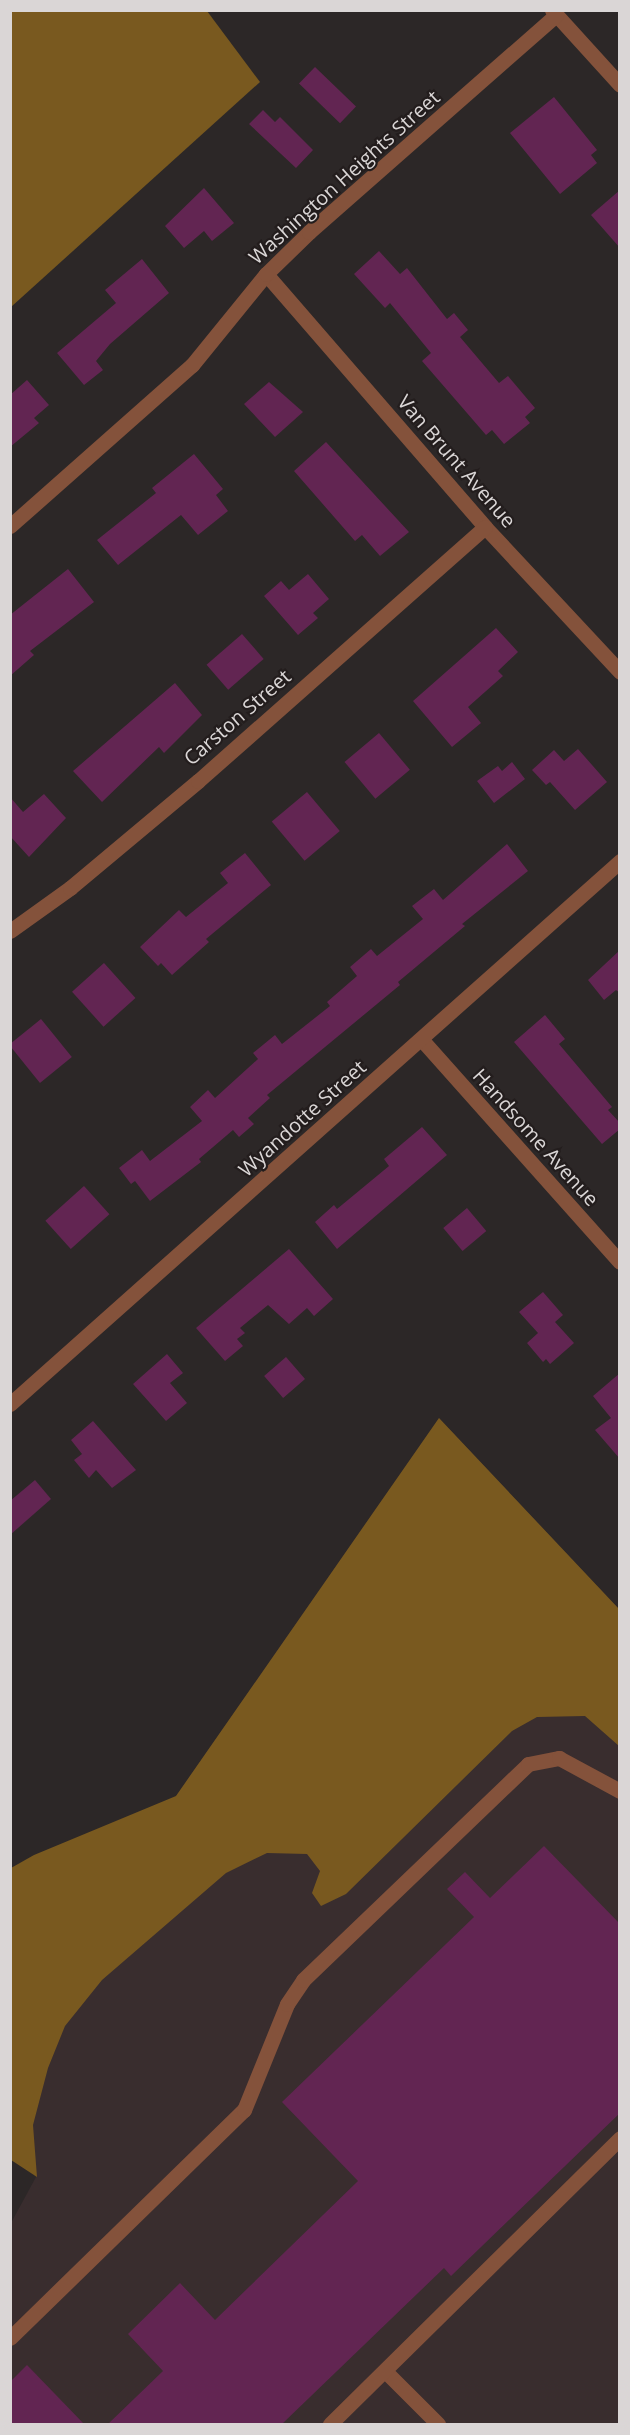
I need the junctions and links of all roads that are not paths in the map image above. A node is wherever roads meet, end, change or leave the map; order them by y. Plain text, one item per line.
1 (554, 13) edge
2 (620, 85) edge
3 (266, 274) junction
4 (10, 526) edge
5 (485, 526) junction
6 (620, 672) edge
7 (620, 861) edge
8 (10, 932) edge
9 (422, 1040) junction
10 (620, 1262) edge
11 (10, 1404) edge
12 (620, 1791) edge
13 (620, 2138) edge
14 (10, 2338) edge
15 (385, 2371) junction
16 (330, 2424) edge
17 (438, 2424) edge

1 - 2 street
1 - 3 street, Washington Heights Street
3 - 4 street, Washington Heights Street
3 - 5 street, Van Brunt Avenue
5 - 6 street, Van Brunt Avenue
5 - 8 street, Carston Street
7 - 9 street, Wyandotte Street
9 - 10 street, Handsome Avenue
9 - 11 street, Wyandotte Street
12 - 14 street
13 - 15 street
15 - 16 street
15 - 17 street

